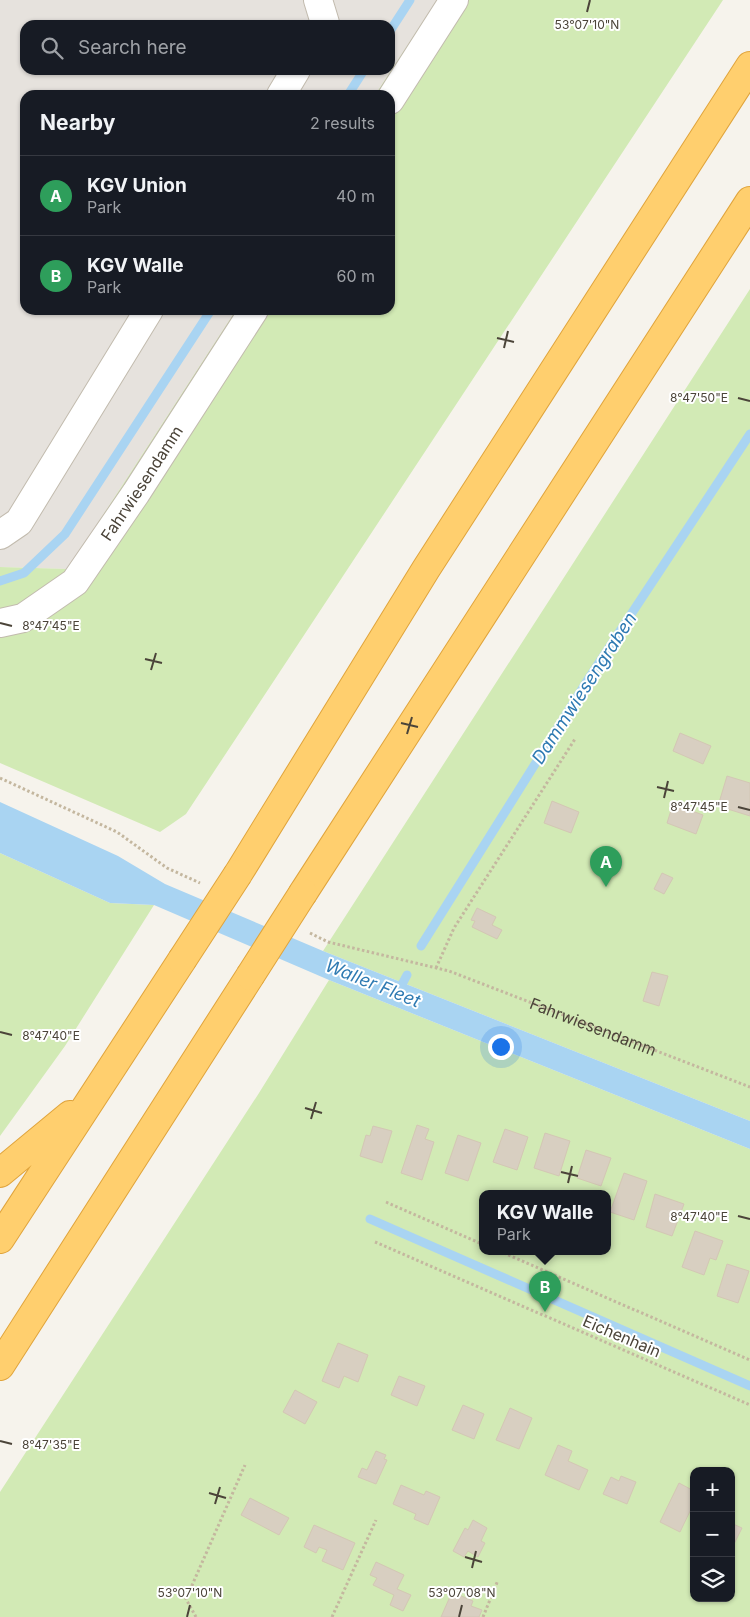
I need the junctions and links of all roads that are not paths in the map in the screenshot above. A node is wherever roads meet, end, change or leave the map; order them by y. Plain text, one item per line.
1 (318, 0) edge
2 (454, 0) edge
3 (324, 20) edge
4 (750, 66) edge
5 (293, 75) edge
6 (284, 90) edge
7 (395, 92) edge
8 (750, 201) edge
9 (146, 315) edge
10 (251, 315) edge
11 (0, 535) edge
12 (0, 623) edge
13 (92, 1096) junction
14 (0, 1173) edge
15 (0, 1239) edge
16 (0, 1366) edge

1 - 3 street
2 - 7 street
4 - 13 highway, bridge
5 - 6 street
8 - 16 highway, bridge
9 - 11 street
10 - 12 street, Fahrwiesendamm
13 - 14 highway
13 - 15 highway

